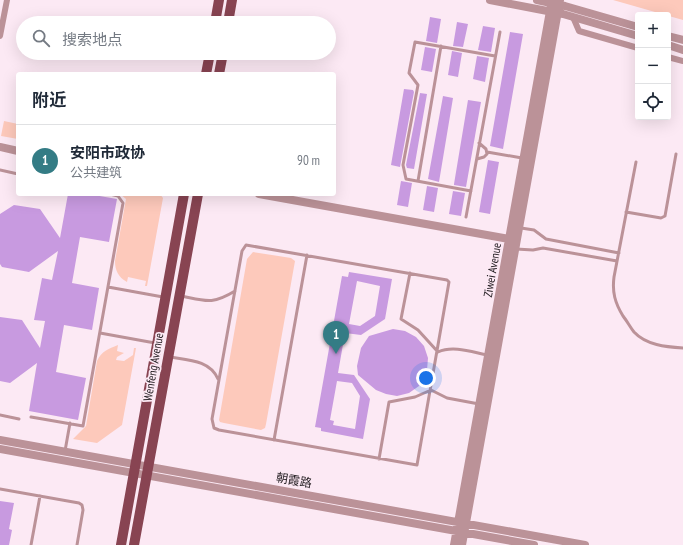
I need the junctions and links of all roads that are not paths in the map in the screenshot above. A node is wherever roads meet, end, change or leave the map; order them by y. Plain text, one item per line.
1 (7, 0) edge
2 (219, 0) edge
3 (232, 0) edge
4 (490, 0) edge
5 (537, 0) edge
6 (556, 2) edge
7 (554, 12) junction
8 (216, 16) edge
9 (229, 16) edge
10 (573, 17) junction
11 (635, 26) edge
12 (500, 32) dead end
13 (635, 35) edge
14 (0, 36) edge
15 (671, 37) edge
16 (683, 40) edge
17 (441, 46) junction
18 (671, 46) edge
19 (635, 47) edge
20 (683, 50) edge
21 (495, 56) junction
22 (671, 58) edge
23 (209, 60) edge
24 (222, 60) edge
25 (683, 61) edge
26 (206, 72) edge
27 (219, 72) edge
28 (480, 143) junction
29 (0, 148) edge
30 (16, 151) edge
31 (487, 152) junction
32 (676, 154) dead end
33 (477, 159) junction
34 (524, 159) junction
35 (636, 162) dead end
36 (0, 170) edge
37 (16, 174) edge
38 (418, 181) junction
39 (471, 190) junction
40 (118, 196) edge
41 (184, 196) edge
42 (198, 196) edge
43 (270, 196) edge
44 (626, 212) junction
45 (466, 218) dead end
46 (519, 228) junction
47 (509, 239) junction
48 (515, 249) junction
49 (619, 253) junction
50 (307, 255) junction
51 (617, 261) junction
52 (410, 273) junction
53 (108, 287) junction
54 (235, 291) junction
55 (179, 296) junction
56 (166, 297) junction
57 (100, 333) junction
58 (158, 344) junction
59 (683, 348) edge
60 (438, 352) junction
61 (489, 355) junction
62 (168, 356) junction
63 (219, 380) junction
64 (431, 390) junction
65 (480, 404) junction
66 (0, 415) edge
67 (31, 416) dead end
68 (19, 419) dead end
69 (70, 424) junction
70 (0, 440) edge
71 (274, 440) junction
72 (0, 449) edge
73 (65, 451) junction
74 (379, 458) junction
75 (135, 469) junction
76 (148, 471) junction
77 (0, 489) edge
78 (40, 496) junction
79 (462, 523) junction
80 (461, 532) junction
81 (31, 545) edge
82 (77, 545) edge
83 (121, 545) edge
84 (134, 545) edge
85 (454, 545) edge
86 (462, 545) edge
87 (534, 545) edge
88 (584, 545) edge

1 - 14 street
2 - 8 main road
3 - 9 main road
4 - 7 street
5 - 6 street
6 - 7 street, Ziwei Avenue
6 - 11 street
7 - 10 street
7 - 34 street, Ziwei Avenue
7 - 46 street, Ziwei Avenue
10 - 13 street
10 - 19 street
12 - 21 lane
15 - 16 street
17 - 21 lane
17 - 38 lane
17 - 38 lane
18 - 20 street
21 - 28 lane
22 - 25 street
23 - 26 main road
24 - 27 main road
28 - 31 lane
28 - 33 lane
29 - 30 street
31 - 33 lane
31 - 34 lane
32 - 44 lane
33 - 39 lane
34 - 47 street, Ziwei Avenue
35 - 44 lane
36 - 37 lane
38 - 39 lane
39 - 45 lane
40 - 53 lane
41 - 56 main road, Wenfeng Avenue
42 - 55 main road, Wenfeng Avenue
43 - 47 street
44 - 49 lane
46 - 48 street, Ziwei Avenue
46 - 49 lane
47 - 61 street, Ziwei Avenue
48 - 51 lane
48 - 79 street, Ziwei Avenue
49 - 51 lane
50 - 52 lane
50 - 54 lane
50 - 71 lane
51 - 59 lane
52 - 60 lane
52 - 60 lane
53 - 56 lane
53 - 57 lane
54 - 55 lane
54 - 63 lane
55 - 62 main road, Wenfeng Avenue
56 - 58 main road, Wenfeng Avenue
57 - 58 lane
57 - 69 lane
58 - 75 main road, Wenfeng Avenue
60 - 61 lane
60 - 64 lane
61 - 65 street, Ziwei Avenue
62 - 63 lane
62 - 76 main road, Wenfeng Avenue
63 - 71 lane
64 - 65 lane
64 - 74 lane
64 - 74 lane
65 - 79 street, Ziwei Avenue
66 - 68 lane
67 - 69 lane
69 - 73 lane
70 - 73 street, 朝霞路
71 - 74 lane
72 - 75 street, 朝霞路
73 - 75 street, 朝霞路
75 - 76 street, 朝霞路
75 - 83 main road, Wenfeng Avenue
76 - 79 street, 朝霞路
76 - 80 street, 朝霞路
76 - 84 main road, Wenfeng Avenue
77 - 78 lane
78 - 81 lane
78 - 82 lane
79 - 80 street, Ziwei Avenue
79 - 88 street, 朝霞路
80 - 85 street, Ziwei Avenue
80 - 86 street, Ziwei Avenue
80 - 87 street, 朝霞路

